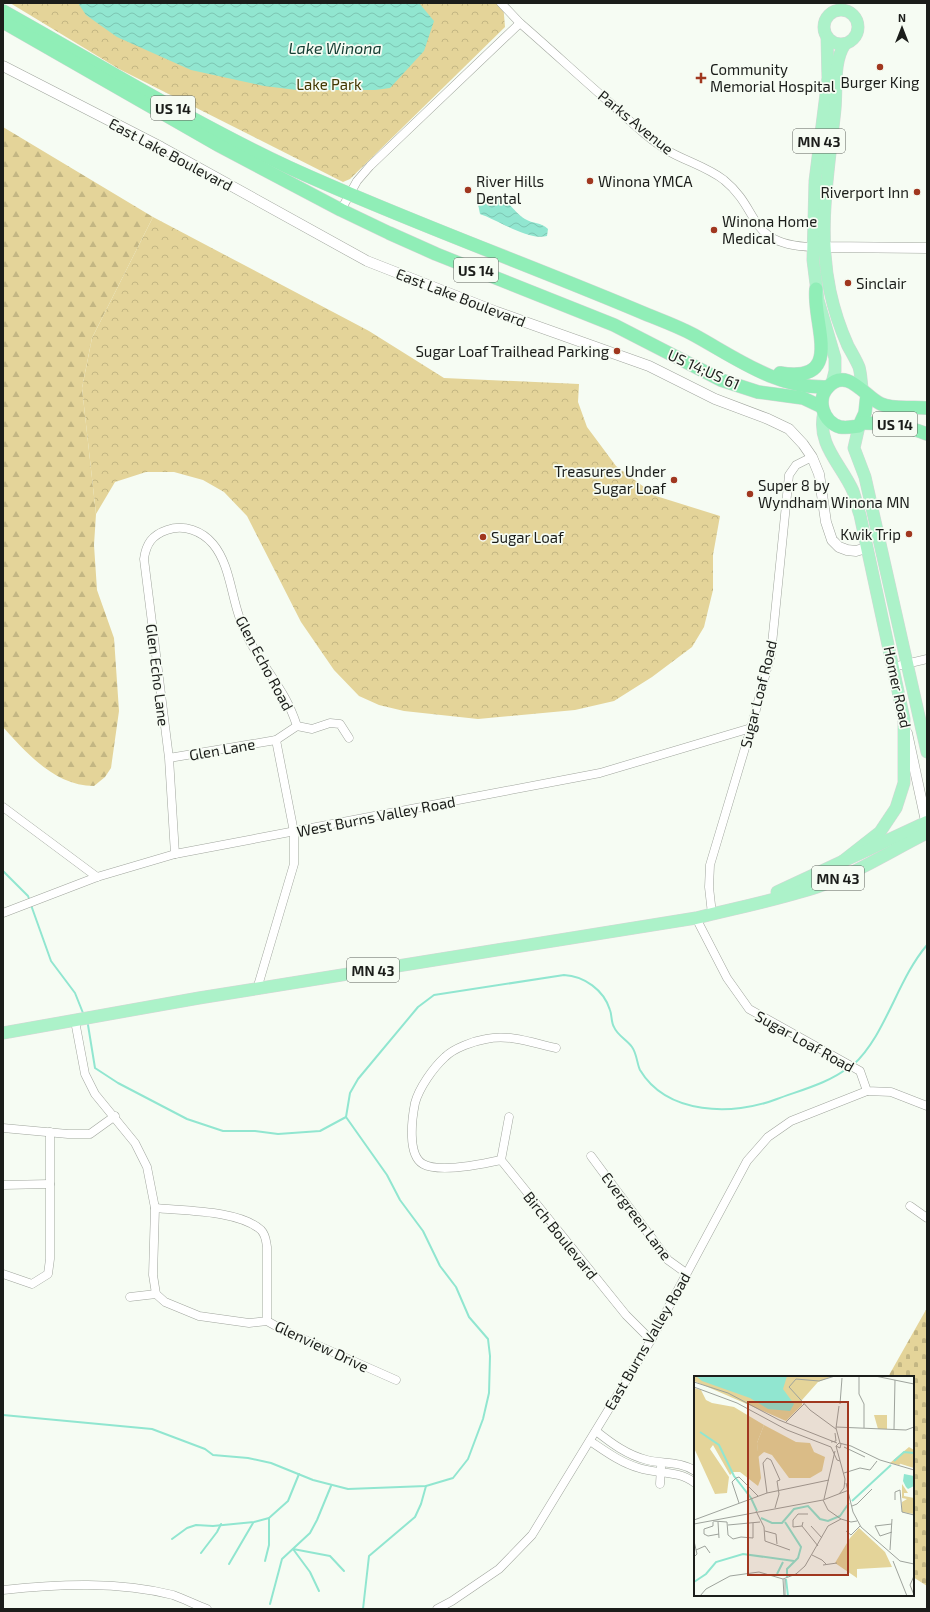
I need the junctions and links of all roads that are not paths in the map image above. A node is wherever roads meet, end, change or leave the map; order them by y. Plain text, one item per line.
1 (501, 3) edge
2 (851, 3) edge
3 (836, 7) edge
4 (3, 11) edge
5 (855, 18) junction
6 (3, 22) edge
7 (520, 23) junction
8 (827, 37) junction
9 (845, 44) junction
10 (3, 66) edge
11 (349, 194) junction
12 (341, 210) junction
13 (819, 247) junction
14 (927, 248) edge
15 (816, 289) junction
16 (742, 363) junction
17 (830, 385) junction
18 (865, 391) junction
19 (927, 408) edge
20 (823, 409) junction
21 (860, 425) junction
22 (927, 434) edge
23 (812, 457) junction
24 (189, 528) joint
25 (866, 548) junction
26 (927, 659) edge
27 (907, 664) junction
28 (893, 667) junction
29 (904, 719) junction
30 (297, 726) junction
31 (751, 728) junction
32 (348, 738) dead end
33 (276, 740) junction
34 (927, 752) edge
35 (169, 758) junction
36 (3, 807) edge
37 (927, 826) edge
38 (294, 832) junction
39 (175, 854) junction
40 (844, 861) junction
41 (97, 877) junction
42 (743, 907) junction
43 (3, 913) edge
44 (712, 914) junction
45 (696, 918) junction
46 (257, 989) junction
47 (75, 1021) junction
48 (3, 1033) edge
49 (556, 1048) dead end
50 (867, 1091) junction
51 (927, 1106) edge
52 (115, 1116) junction
53 (509, 1117) dead end
54 (3, 1128) edge
55 (50, 1132) junction
56 (592, 1156) dead end
57 (501, 1160) junction
58 (50, 1184) junction
59 (3, 1185) edge
60 (910, 1206) dead end
61 (155, 1208) junction
62 (927, 1218) edge
63 (3, 1274) edge
64 (686, 1274) junction
65 (156, 1294) junction
66 (130, 1297) dead end
67 (267, 1321) junction
68 (652, 1340) junction
69 (396, 1380) dead end
70 (596, 1431) junction
71 (590, 1441) junction
72 (662, 1462) junction
73 (694, 1471) edge
74 (661, 1472) junction
75 (694, 1482) edge
76 (660, 1484) dead end
77 (3, 1590) edge
78 (207, 1609) edge
79 (437, 1609) edge

1 - 7 street, Parks Avenue
2 - 5 main road, MN 43
3 - 5 main road, MN 43
3 - 8 main road, MN 43
4 - 11 highway, US 14
5 - 9 main road, MN 43
6 - 12 highway, US 14
7 - 11 street
7 - 13 street, Parks Avenue
8 - 9 main road
8 - 13 main road, MN 43
9 - 13 main road, MN 43
10 - 23 street, East Lake Boulevard
11 - 12 street
11 - 16 highway, US 14;US 61 / US 14
12 - 20 highway, US 14;US 61 / US 14
13 - 14 street
13 - 15 main road, MN 43
13 - 18 main road, MN 43
15 - 16 highway
15 - 17 main road, MN 43
16 - 17 highway, US 14;US 61 / US 14
17 - 18 highway, US 14;US 61 / US 14
17 - 20 highway
18 - 19 highway, US 14;US 61 / US 14
18 - 21 highway, US 14
20 - 21 highway, US 14;US 61 / US 14
20 - 25 main road, MN 43
21 - 22 highway, US 14;US 61 / US 14
21 - 27 main road, Homer Road
23 - 25 street, East Lake Boulevard
23 - 31 street, Sugar Loaf Road
24 - 30 street, Glen Echo Road
24 - 35 street, Glen Echo Lane
25 - 28 main road, Homer Road / MN 43
26 - 27 street
27 - 28 street
27 - 34 main road, Homer Road
28 - 29 main road, Homer Road / MN 43
29 - 37 street, Homer Road
29 - 40 main road, MN 43
30 - 32 street
30 - 33 street, Glen Echo Road
31 - 38 street, West Burns Valley Road
31 - 44 street, Sugar Loaf Road
33 - 35 street, Glen Lane
33 - 38 street
35 - 39 street, Glen Echo Lane
36 - 41 street
37 - 40 main road, MN 43
37 - 42 main road, MN 43
38 - 39 street, West Burns Valley Road
38 - 46 street
39 - 41 street, West Burns Valley Road
40 - 42 main road, MN 43
41 - 43 street, West Burns Valley Road
42 - 44 main road, MN 43
44 - 45 main road, MN 43
45 - 46 main road, MN 43
45 - 50 street, Sugar Loaf Road
46 - 47 main road, MN 43
47 - 48 main road, MN 43
47 - 52 street
49 - 57 street
50 - 51 street
50 - 64 street, East Burns Valley Road
52 - 55 street
52 - 61 street
53 - 57 street
54 - 55 street
55 - 58 street
56 - 64 street, Evergreen Lane
57 - 68 street, Birch Boulevard
58 - 59 street
58 - 63 street
60 - 62 street
61 - 65 street
61 - 67 street
64 - 68 street, East Burns Valley Road
65 - 66 street
65 - 67 street, Glenview Drive
67 - 69 street, Glenview Drive
68 - 70 street, East Burns Valley Road
70 - 71 street, East Burns Valley Road
70 - 72 street
71 - 74 street
71 - 79 street, East Burns Valley Road
72 - 73 street
72 - 74 street
74 - 75 street
74 - 76 street
77 - 78 street

